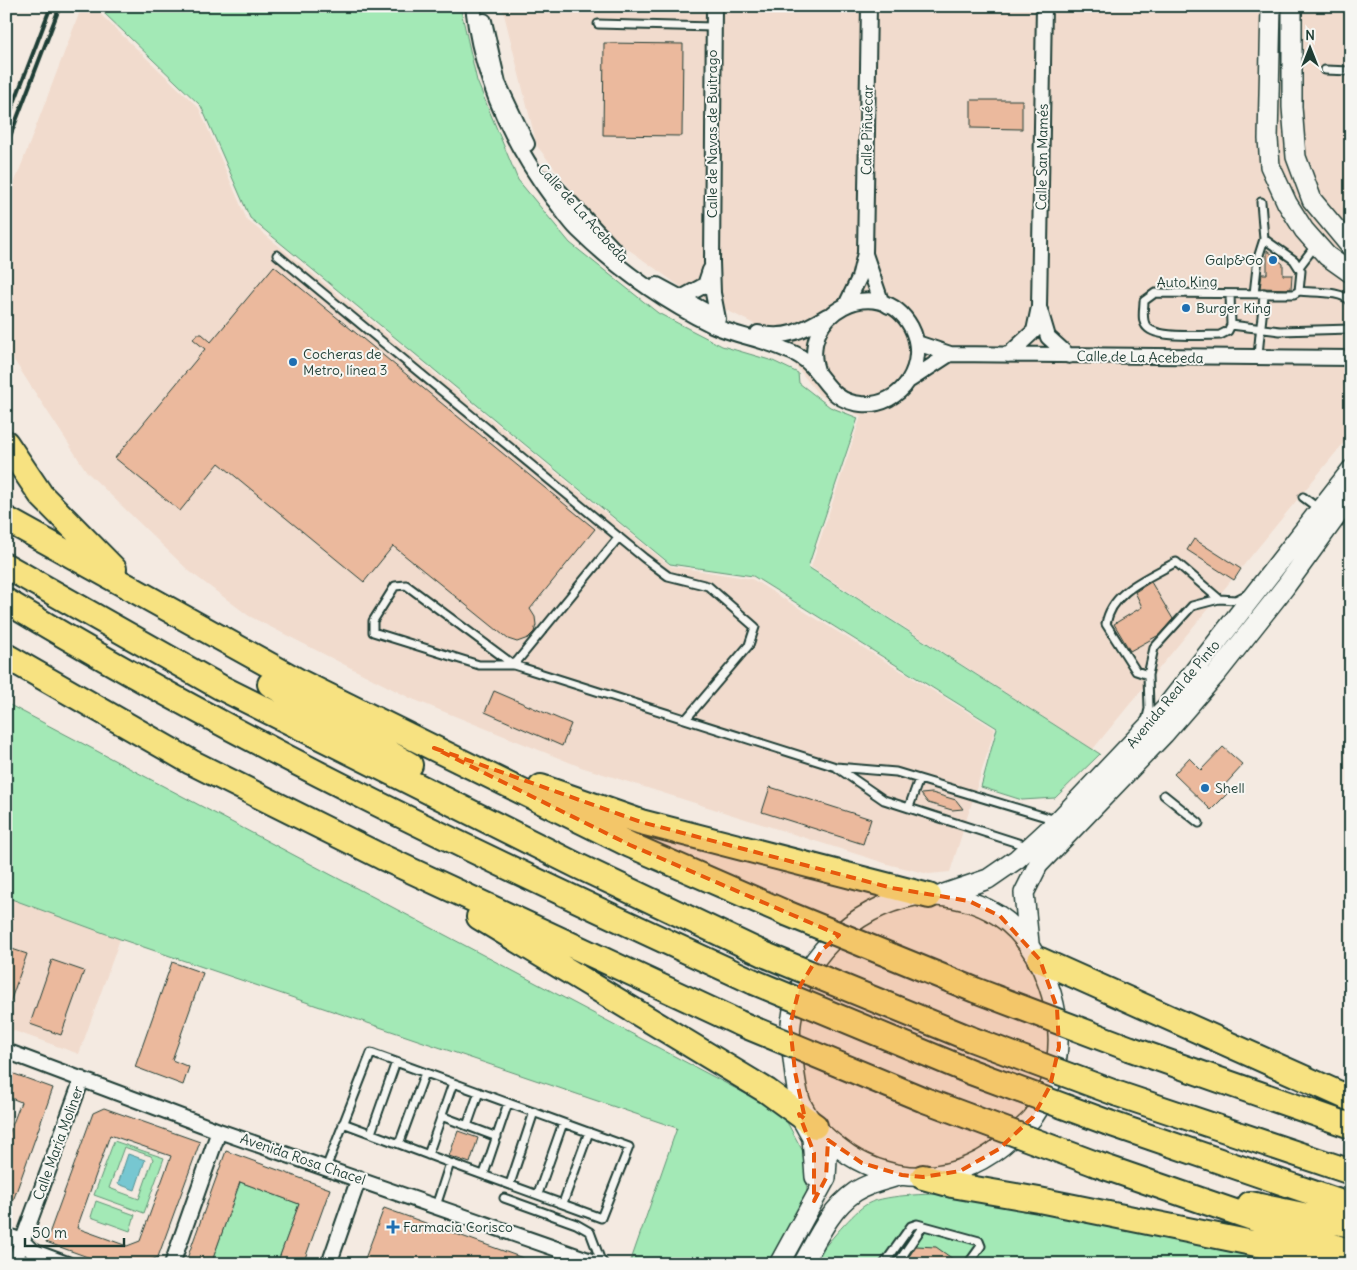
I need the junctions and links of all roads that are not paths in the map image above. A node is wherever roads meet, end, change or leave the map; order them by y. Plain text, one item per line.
1 (473, 6) edge
2 (482, 6) edge
3 (714, 6) edge
4 (869, 6) edge
5 (1044, 6) edge
6 (1271, 6) edge
7 (1292, 6) edge
8 (598, 24) dead end
9 (713, 27) junction
10 (1325, 70) dead end
11 (1351, 71) edge
12 (1261, 202) dead end
13 (1264, 239) junction
14 (1348, 239) edge
15 (1316, 244) junction
16 (865, 254) junction
17 (277, 255) dead end
18 (712, 262) junction
19 (1299, 267) junction
20 (1351, 273) edge
21 (1299, 291) junction
22 (1264, 293) junction
23 (1230, 294) junction
24 (1254, 294) junction
25 (683, 297) junction
26 (1351, 302) edge
27 (846, 305) junction
28 (890, 307) junction
29 (1040, 307) junction
30 (832, 313) junction
31 (718, 319) junction
32 (1231, 325) junction
33 (1263, 328) junction
34 (1351, 329) edge
35 (917, 343) junction
36 (950, 354) junction
37 (1008, 356) junction
38 (1069, 356) junction
39 (1258, 358) junction
40 (1351, 358) edge
41 (1330, 359) junction
42 (1351, 363) edge
43 (819, 376) junction
44 (910, 381) junction
45 (6, 443) edge
46 (1351, 470) edge
47 (1351, 496) edge
48 (1303, 497) dead end
49 (1320, 510) junction
50 (6, 519) edge
51 (6, 527) edge
52 (619, 537) junction
53 (6, 566) edge
54 (135, 590) junction
55 (1257, 590) junction
56 (1219, 599) junction
57 (6, 601) edge
58 (6, 656) edge
59 (514, 665) junction
60 (1148, 675) junction
61 (686, 719) junction
62 (1142, 734) junction
63 (434, 748) junction
64 (836, 766) junction
65 (918, 779) junction
66 (1164, 795) dead end
67 (909, 808) junction
68 (491, 821) junction
69 (1058, 821) junction
70 (1199, 823) dead end
71 (1031, 847) junction
72 (382, 857) junction
73 (934, 896) junction
74 (1034, 952) junction
75 (6, 1051) edge
76 (396, 1062) junction
77 (425, 1072) junction
78 (82, 1079) junction
79 (453, 1083) junction
80 (479, 1092) junction
81 (1351, 1100) edge
82 (508, 1103) junction
83 (534, 1112) junction
84 (441, 1116) junction
85 (343, 1123) junction
86 (563, 1123) junction
87 (467, 1126) junction
88 (1351, 1126) edge
89 (814, 1127) junction
90 (219, 1131) junction
91 (589, 1132) junction
92 (371, 1133) junction
93 (497, 1137) junction
94 (398, 1144) junction
95 (428, 1155) junction
96 (450, 1163) junction
97 (326, 1168) junction
98 (1351, 1172) edge
99 (484, 1174) junction
100 (912, 1176) junction
101 (359, 1178) junction
102 (510, 1184) junction
103 (1160, 1187) junction
104 (538, 1194) junction
105 (504, 1198) dead end
106 (814, 1201) junction
107 (563, 1204) junction
108 (436, 1206) junction
109 (1351, 1206) edge
110 (923, 1226) junction
111 (1351, 1226) edge
112 (6, 1236) edge
113 (22, 1241) junction
114 (1351, 1252) edge
115 (886, 1261) edge
116 (1351, 1263) edge
117 (14, 1264) edge
118 (67, 1264) edge
119 (172, 1264) edge
120 (328, 1264) edge
121 (601, 1264) edge
122 (779, 1264) edge
123 (803, 1264) edge
124 (896, 1264) edge
125 (968, 1264) edge

1 - 43 street, Calle de La Acebeda
2 - 25 street, Calle de La Acebeda
3 - 9 street, Calle de Navas de Buitrago
4 - 16 street, Calle Piñuécar
5 - 29 street, Calle San Mamés
6 - 15 main road
7 - 14 main road
8 - 9 lane
9 - 18 street, Calle de Navas de Buitrago
10 - 11 lane
12 - 13 lane
13 - 19 lane
13 - 24 lane
15 - 19 lane
15 - 20 main road
16 - 27 street, Calle Piñuécar
16 - 28 street, Calle Piñuécar
17 - 52 lane
18 - 25 street, Calle de Navas de Buitrago
18 - 31 street, Calle de Navas de Buitrago
19 - 21 lane
21 - 22 lane
21 - 26 lane
22 - 24 lane
22 - 33 lane
23 - 24 lane
23 - 32 lane
23 - 32 lane, Auto King
25 - 31 street, Calle de La Acebeda
27 - 28 street
27 - 30 street
28 - 35 street
29 - 37 street, Calle San Mamés
29 - 38 street, Calle San Mamés
30 - 31 street, Calle de La Acebeda
30 - 43 street
32 - 33 lane
33 - 34 lane
33 - 39 lane
35 - 36 street, Calle de La Acebeda
35 - 44 street
36 - 37 street, Calle de La Acebeda
36 - 44 street
37 - 38 street, Calle de La Acebeda
38 - 39 street, Calle de La Acebeda
39 - 41 street, Calle de La Acebeda
40 - 41 street, Calle de La Acebeda
41 - 42 street, Calle de La Acebeda
43 - 44 street
45 - 54 highway
46 - 49 main road, Avenida Real de Pinto
47 - 74 main road, Avenida Real de Pinto
48 - 49 lane
49 - 55 main road, Avenida Real de Pinto
50 - 54 highway
51 - 68 highway
52 - 59 lane
52 - 61 lane
53 - 68 highway
54 - 63 highway
55 - 56 lane
55 - 62 main road, Avenida Real de Pinto
56 - 60 lane
56 - 60 lane
57 - 109 highway, bridge
58 - 72 highway
59 - 59 lane
59 - 61 lane
60 - 62 lane
61 - 64 lane
62 - 69 main road, Avenida Real de Pinto
63 - 73 highway
63 - 88 highway, bridge
64 - 65 lane
64 - 67 lane
65 - 67 lane
65 - 69 lane
66 - 70 lane
67 - 71 lane
68 - 98 highway, bridge
69 - 71 main road, Avenida Real de Pinto
71 - 73 main road, Avenida Real de Pinto
72 - 89 highway
72 - 103 highway, bridge
73 - 74 main road
73 - 89 main road
74 - 81 highway
74 - 100 main road
75 - 78 street, Avenida Rosa Chacel
76 - 77 lane
76 - 85 lane
76 - 92 lane
77 - 79 lane
77 - 94 lane
78 - 90 street, Avenida Rosa Chacel
78 - 113 street, Calle María Moliner
79 - 80 lane
79 - 84 lane
80 - 82 lane
80 - 87 lane
82 - 83 lane
82 - 93 lane
83 - 86 lane
83 - 102 lane
84 - 87 lane
84 - 95 lane
85 - 92 lane
85 - 97 lane
86 - 91 lane
86 - 104 lane
87 - 93 lane
89 - 100 main road
89 - 106 main road
89 - 106 main road
90 - 97 street, Avenida Rosa Chacel
90 - 119 street
91 - 107 lane
91 - 107 lane
92 - 94 lane
93 - 99 lane
94 - 95 lane
95 - 96 lane
96 - 99 lane
96 - 108 lane
97 - 101 street, Avenida Rosa Chacel
99 - 102 lane
100 - 116 highway
100 - 123 main road
101 - 108 street, Avenida Rosa Chacel
101 - 120 street
102 - 104 lane
103 - 111 highway
103 - 114 highway
104 - 107 lane
105 - 121 lane
106 - 122 main road
108 - 121 street, Avenida Rosa Chacel
110 - 115 lane
110 - 124 lane
110 - 125 lane
112 - 113 street
113 - 117 street, Calle María Moliner
113 - 118 street
115 - 124 lane

